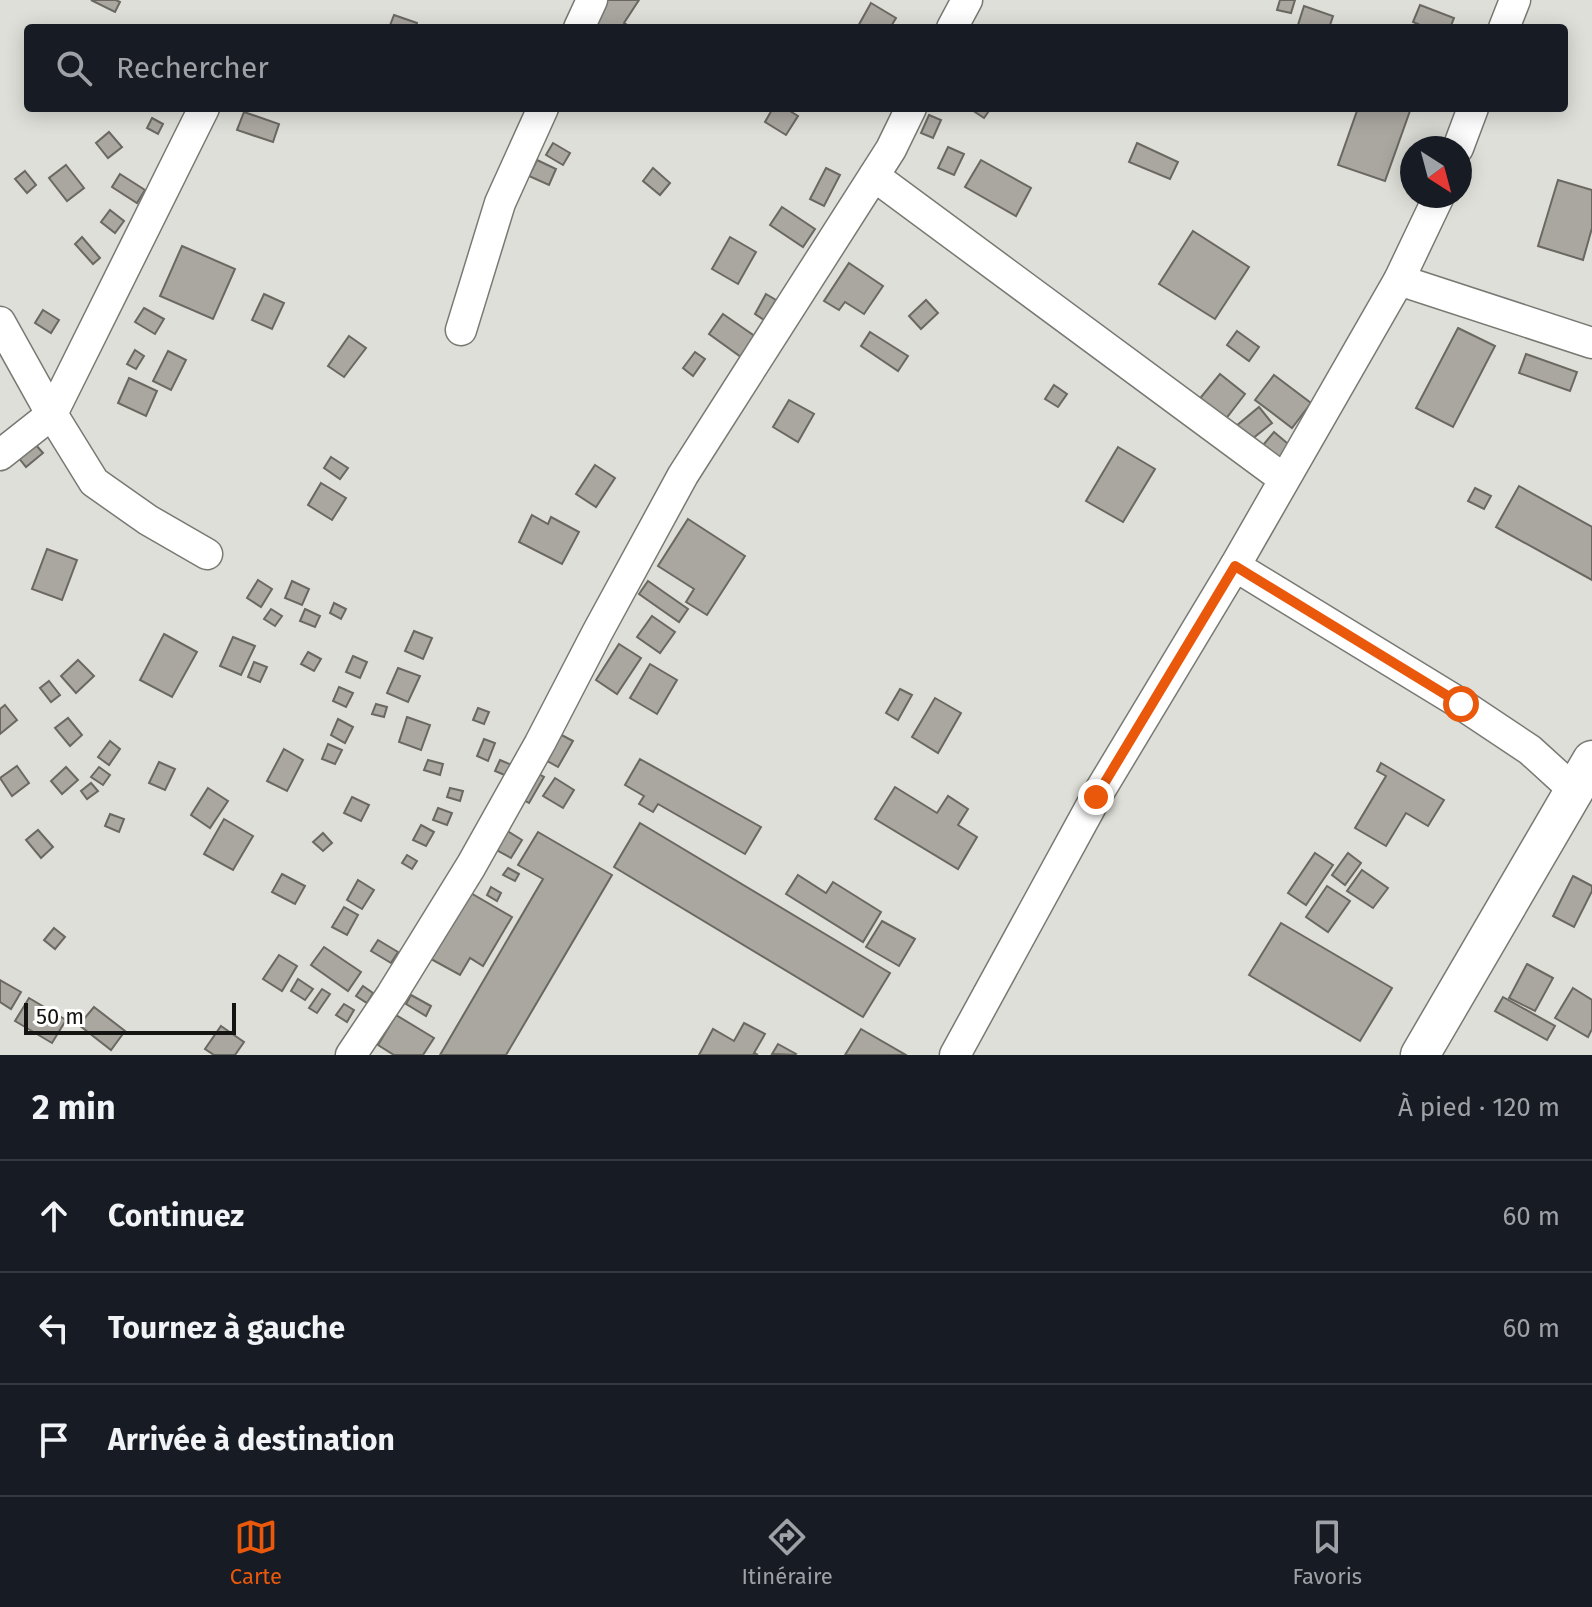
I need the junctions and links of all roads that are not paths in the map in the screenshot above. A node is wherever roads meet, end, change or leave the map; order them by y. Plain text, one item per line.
1 (592, 0) edge
2 (967, 0) edge
3 (1515, 0) edge
4 (581, 24) edge
5 (954, 24) edge
6 (1506, 24) edge
7 (202, 112) edge
8 (541, 112) edge
9 (909, 112) edge
10 (1472, 112) edge
11 (1462, 136) edge
12 (874, 176) junction
13 (1433, 208) edge
14 (1399, 280) junction
15 (0, 322) edge
16 (461, 330) dead end
17 (1592, 343) edge
18 (52, 414) junction
19 (0, 455) edge
20 (1284, 479) junction
21 (207, 554) dead end
22 (1235, 566) junction
23 (1584, 775) edge
24 (351, 1055) edge
25 (955, 1055) edge
26 (1420, 1055) edge

1 - 4 street
2 - 5 street
3 - 6 street
7 - 18 street
8 - 16 street
9 - 12 street
10 - 11 street
12 - 20 street
12 - 24 street
13 - 14 street
14 - 17 street
14 - 20 street
15 - 18 street
18 - 19 street
18 - 21 street
20 - 22 street
22 - 23 street
22 - 25 street
23 - 26 street

